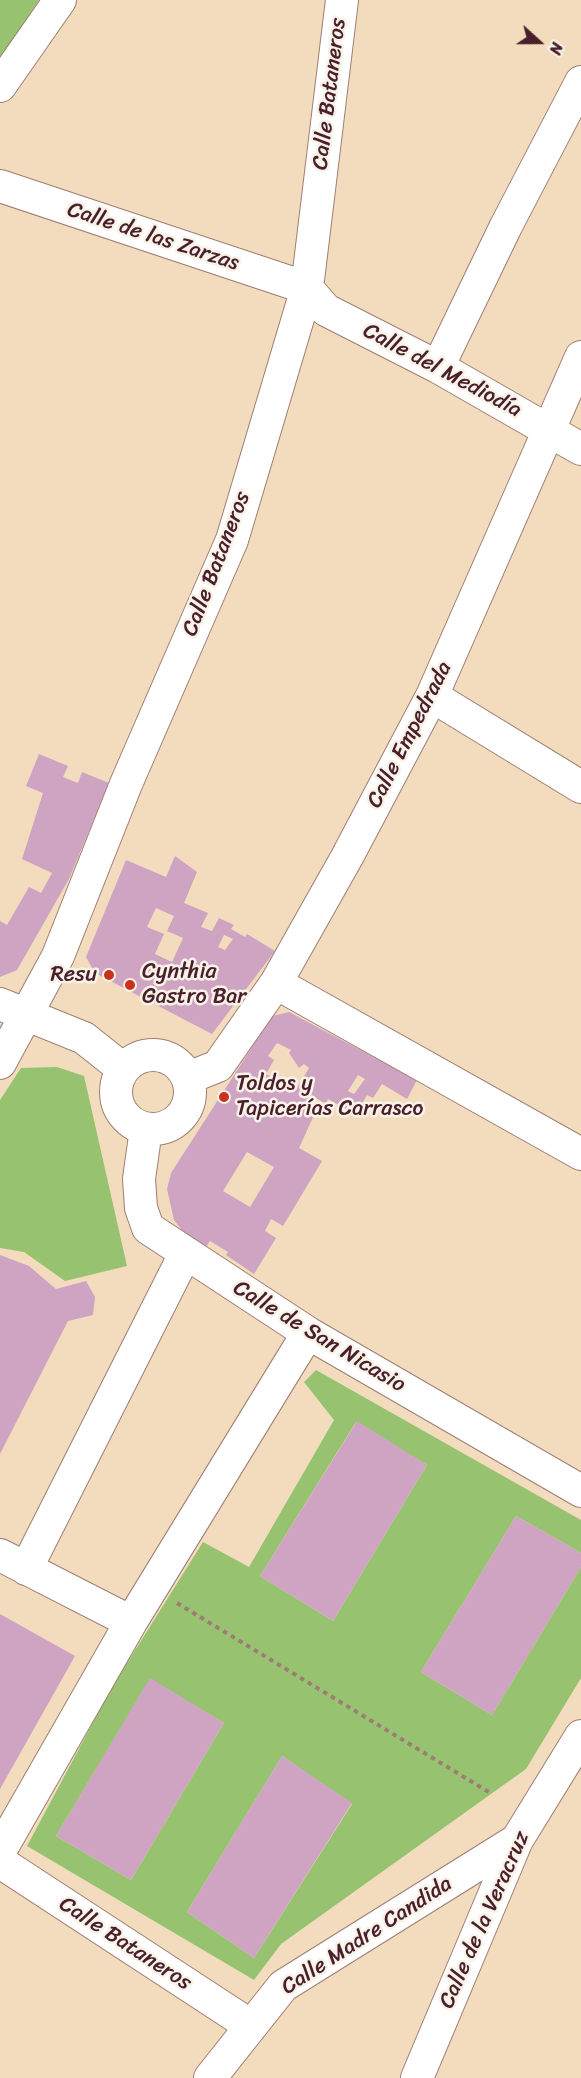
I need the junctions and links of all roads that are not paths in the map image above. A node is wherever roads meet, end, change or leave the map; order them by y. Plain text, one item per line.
1 (60, 0) edge
2 (342, 0) edge
3 (581, 82) edge
4 (0, 86) edge
5 (0, 186) edge
6 (307, 288) junction
7 (581, 357) edge
8 (438, 367) junction
9 (549, 429) junction
10 (581, 449) edge
11 (432, 696) junction
12 (581, 787) edge
13 (276, 983) junction
14 (13, 1009) edge
15 (0, 1063) edge
16 (123, 1069) junction
17 (188, 1078) junction
18 (146, 1129) junction
19 (581, 1154) edge
20 (185, 1254) junction
21 (308, 1333) junction
22 (581, 1491) edge
23 (13, 1562) edge
24 (131, 1622) junction
25 (581, 1736) edge
26 (517, 1840) junction
27 (0, 1851) edge
28 (0, 1862) edge
29 (251, 2026) junction
30 (210, 2078) edge
31 (417, 2078) edge

1 - 4 street
2 - 6 street, Calle Bataneros
3 - 8 street
5 - 6 street, Calle de las Zarzas
6 - 8 street, Calle del Mediodía
6 - 14 street, Calle Bataneros
7 - 9 street, Calle Empedrada
8 - 9 street, Calle del Mediodía
9 - 10 street, Calle del Mediodía
9 - 11 street, Calle Empedrada
11 - 12 street
11 - 13 street, Calle Empedrada
13 - 17 street, Calle Empedrada
13 - 19 street
14 - 15 street, Calle Bataneros
14 - 16 street
16 - 17 street
16 - 18 street
17 - 18 street
18 - 20 street, Calle de San Nicasio
20 - 21 street, Calle de San Nicasio
20 - 23 street
21 - 22 street, Calle de San Nicasio
21 - 24 street
23 - 24 street
24 - 27 street
25 - 26 street, Calle de la Veracruz
26 - 29 street, Calle Madre Candida
26 - 31 street, Calle de la Veracruz
28 - 29 street, Calle Bataneros
29 - 30 street, Calle Madre Candida

